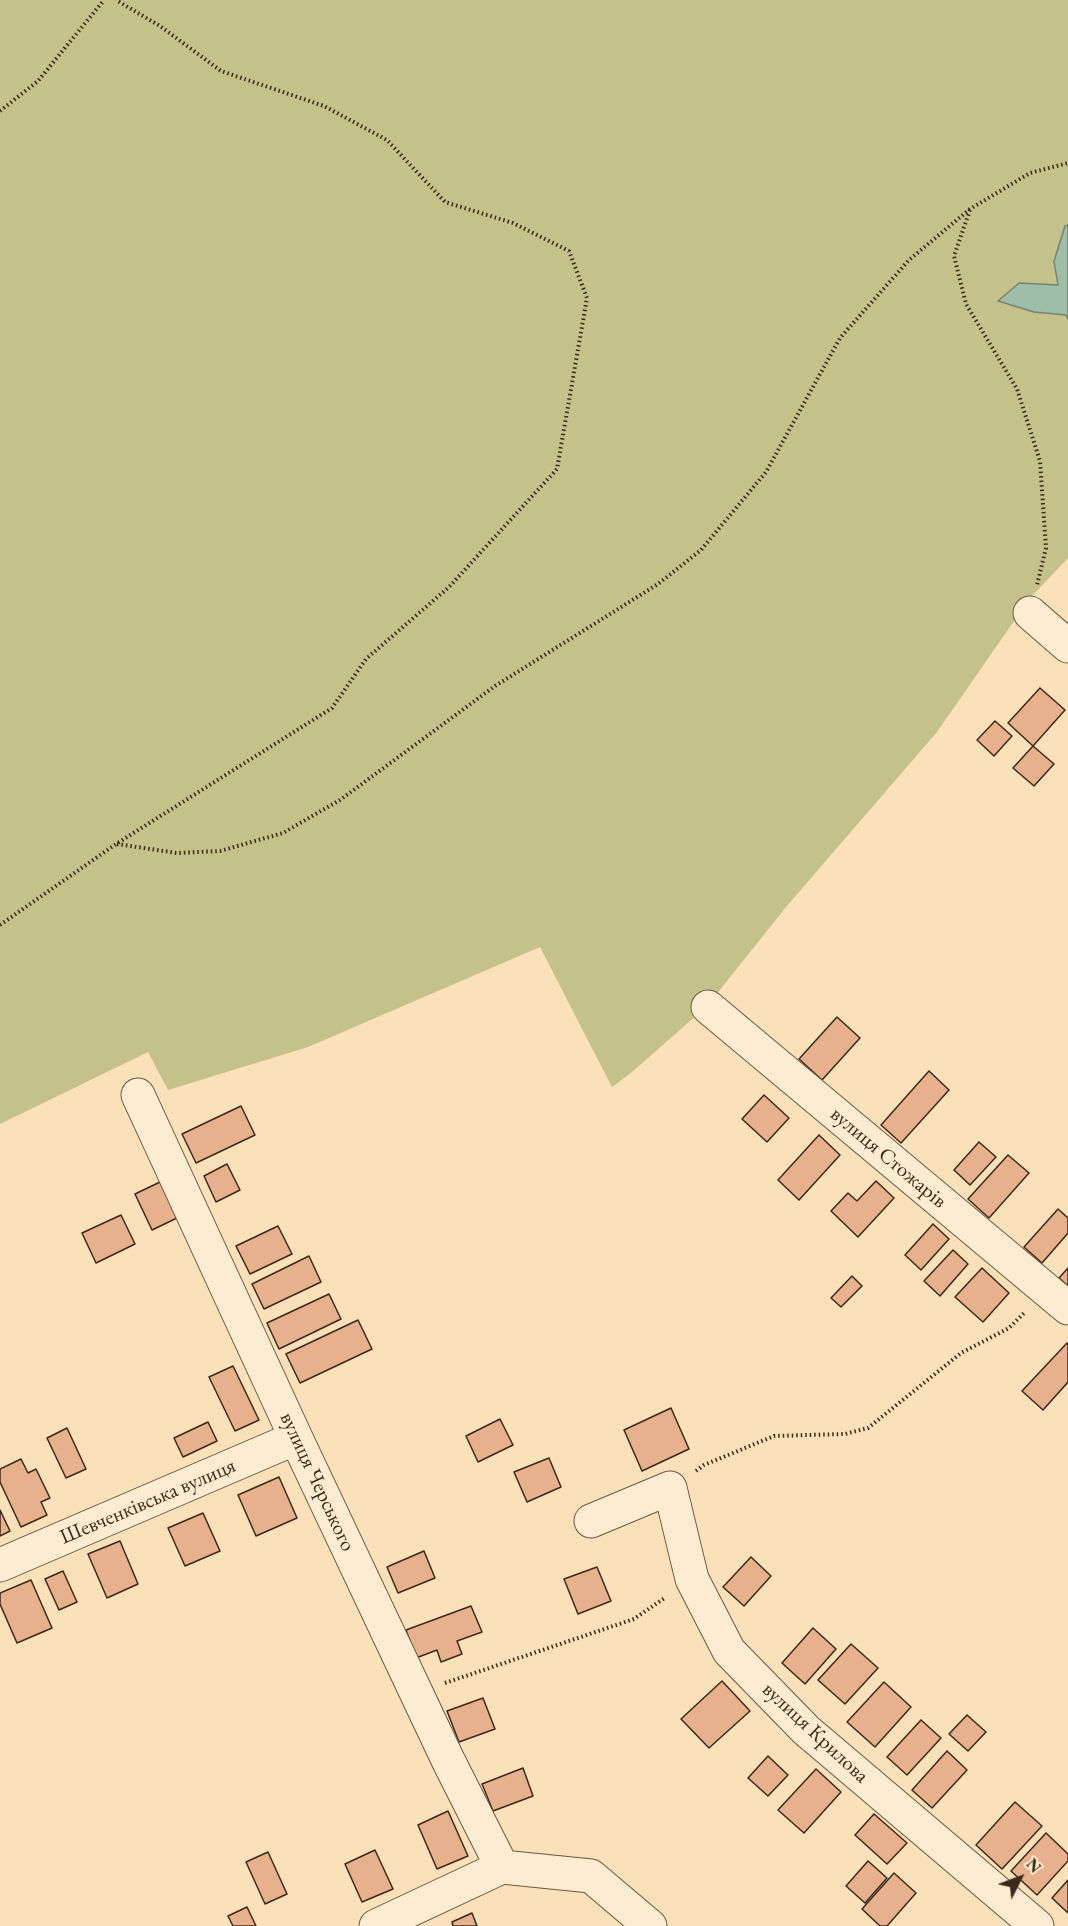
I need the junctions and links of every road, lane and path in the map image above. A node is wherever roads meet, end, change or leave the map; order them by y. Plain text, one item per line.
1 (104, 0) edge
2 (116, 0) edge
3 (0, 111) edge
4 (1068, 163) edge
5 (970, 209) junction
6 (1030, 613) joint
7 (1068, 646) edge
8 (116, 844) junction
9 (0, 925) edge
10 (708, 1007) dead end
11 (138, 1095) dead end
12 (1057, 1299) edge
13 (296, 1438) junction
14 (670, 1488) junction
15 (591, 1521) dead end
16 (0, 1565) edge
17 (692, 1579) junction
18 (416, 1692) junction
19 (502, 1867) junction
20 (376, 1926) edge
21 (650, 1926) edge
22 (1037, 1926) edge

1 - 3 path
2 - 8 path
4 - 5 path
5 - 6 path
5 - 8 path
6 - 7 street
8 - 9 path
10 - 12 street, вулиця Стожарів
11 - 13 street, вулиця Черського
12 - 14 path
13 - 16 street, Шевченківська вулиця
13 - 18 street, вулиця Черського
14 - 15 street
14 - 17 street, вулиця Крилова
17 - 18 path
17 - 22 street, вулиця Крилова
18 - 19 street, вулиця Черського
19 - 20 street
19 - 21 street

